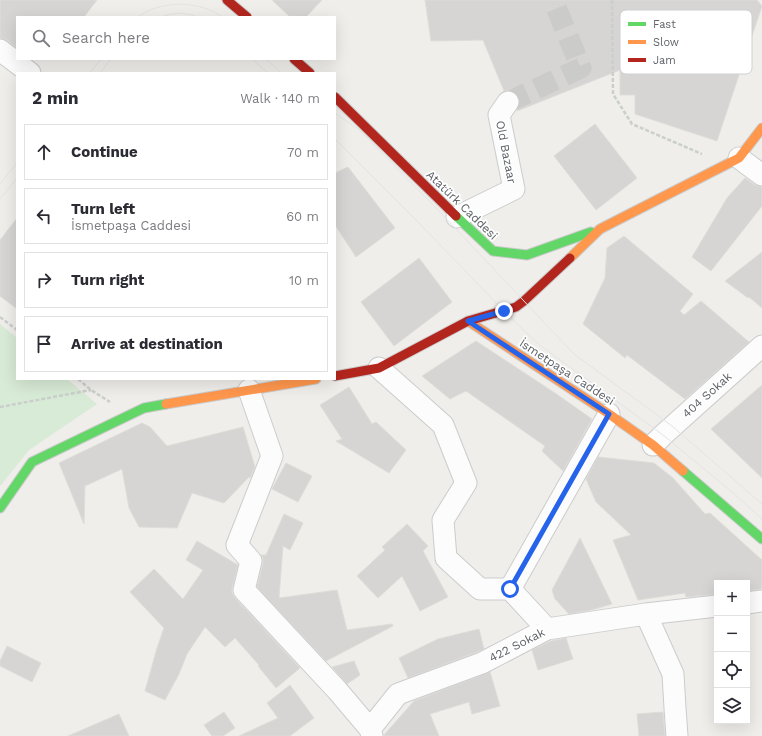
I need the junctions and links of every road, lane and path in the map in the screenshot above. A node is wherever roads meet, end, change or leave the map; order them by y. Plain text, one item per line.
1 (227, 0) edge
2 (612, 0) edge
3 (245, 16) edge
4 (0, 50) edge
5 (295, 60) edge
6 (29, 72) edge
7 (309, 72) edge
8 (336, 98) edge
9 (508, 102) tunnel mouth
10 (762, 128) edge
11 (703, 154) dead end
12 (739, 158) junction
13 (762, 175) edge
14 (457, 217) junction
15 (600, 229) junction
16 (0, 317) edge
17 (468, 321) junction
18 (16, 329) edge
19 (762, 346) edge
20 (379, 368) junction
21 (336, 376) edge
22 (79, 380) edge
23 (310, 380) edge
24 (91, 390) junction
25 (249, 390) junction
26 (0, 407) edge
27 (609, 414) junction
28 (130, 415) junction
29 (653, 445) junction
30 (0, 508) edge
31 (762, 539) edge
32 (510, 589) junction
33 (762, 601) edge
34 (750, 603) edge
35 (714, 606) edge
36 (646, 614) junction
37 (547, 629) junction
38 (371, 732) edge
39 (677, 736) edge

1 - 3 main road
2 - 11 path
4 - 6 street
5 - 7 main road
8 - 14 main road, Atatürk Caddesi
9 - 14 street, Old Bazaar
10 - 12 main road
12 - 13 street
12 - 15 main road
14 - 15 main road, Atatürk Caddesi
15 - 17 main road
16 - 18 path
17 - 20 main road
17 - 27 main road, İsmetpaşa Caddesi
19 - 29 street, 404 Sokak
20 - 21 main road
20 - 32 street
22 - 24 path
23 - 25 main road
24 - 26 path
24 - 28 path
25 - 28 main road
25 - 38 street
27 - 29 main road, İsmetpaşa Caddesi
27 - 32 street
28 - 30 main road
29 - 31 main road, İsmetpaşa Caddesi
32 - 37 street
33 - 34 street
35 - 36 street, 422 Sokak
36 - 37 street, 422 Sokak
36 - 39 street
37 - 38 street, 422 Sokak

